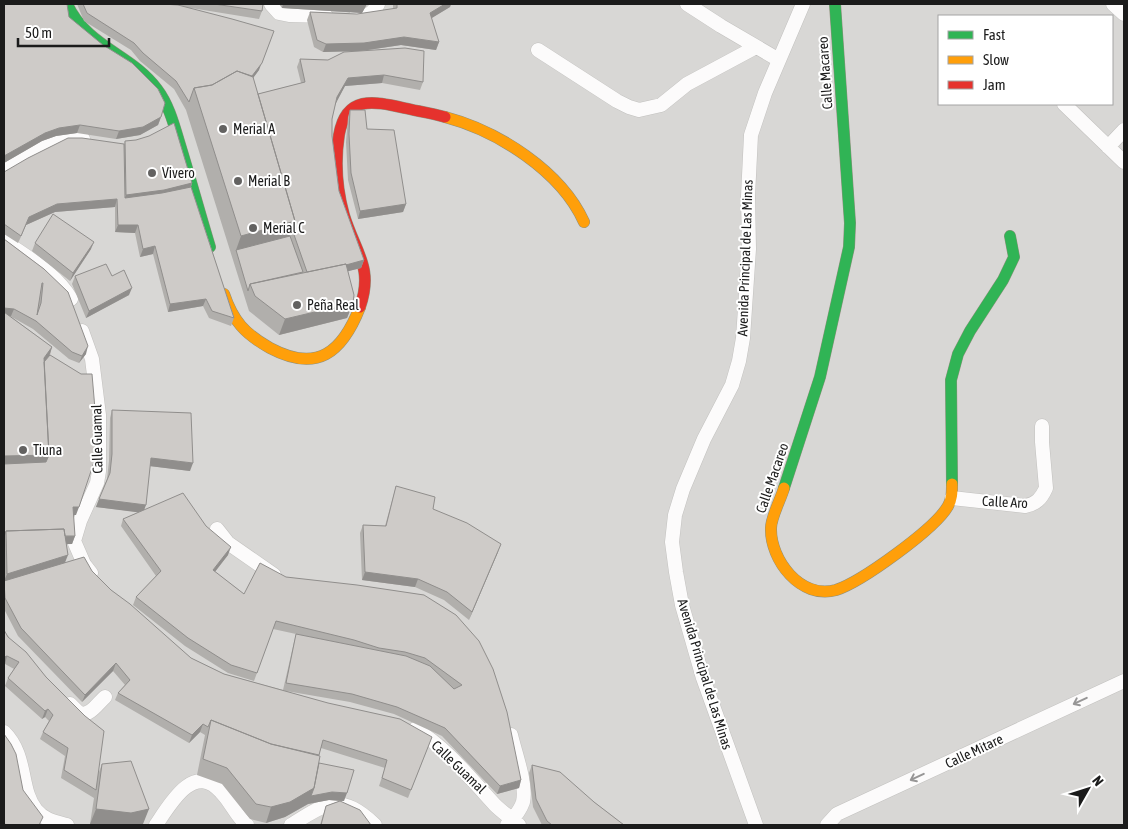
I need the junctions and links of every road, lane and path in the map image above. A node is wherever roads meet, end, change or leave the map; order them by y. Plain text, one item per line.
1 (67, 4) edge
2 (271, 4) edge
3 (378, 4) edge
4 (688, 4) edge
5 (802, 4) edge
6 (835, 4) edge
7 (1113, 4) edge
8 (1124, 14) edge
9 (756, 47) junction
10 (538, 50) dead end
11 (779, 60) junction
12 (1065, 105) edge
13 (169, 111) junction
14 (161, 130) edge
15 (1124, 130) edge
16 (95, 141) edge
17 (1108, 147) junction
18 (1124, 162) edge
19 (4, 166) edge
20 (584, 222) dead end
21 (1010, 236) dead end
22 (4, 241) edge
23 (212, 255) edge
24 (220, 282) edge
25 (79, 375) edge
26 (94, 376) junction
27 (1042, 426) dead end
28 (952, 498) junction
29 (217, 529) dead end
30 (98, 580) edge
31 (287, 581) edge
32 (1124, 681) edge
33 (61, 695) edge
34 (104, 697) dead end
35 (508, 720) edge
36 (405, 724) edge
37 (4, 732) edge
38 (513, 823) edge
39 (67, 825) edge
40 (156, 825) edge
41 (248, 825) edge
42 (291, 825) edge
43 (375, 825) edge
44 (756, 825) edge
45 (827, 825) edge

1 - 13 street
2 - 3 street
4 - 9 street
5 - 11 street, Avenida Principal de Las Minas
6 - 28 street, Calle Macareo
7 - 8 street
9 - 10 street
9 - 11 street
11 - 44 street, Avenida Principal de Las Minas
12 - 17 street
13 - 14 street
13 - 23 street
15 - 17 street
16 - 19 street
17 - 18 street
20 - 24 street
21 - 28 street
22 - 26 street, Calle Guamal
25 - 26 street
26 - 30 street, Calle Guamal
27 - 28 street, Calle Aro
29 - 31 street
32 -> 45 street, Calle Mitare
33 - 34 street
35 - 38 street
36 - 38 street, Calle Guamal
37 - 39 street
40 - 41 street
42 - 43 street

